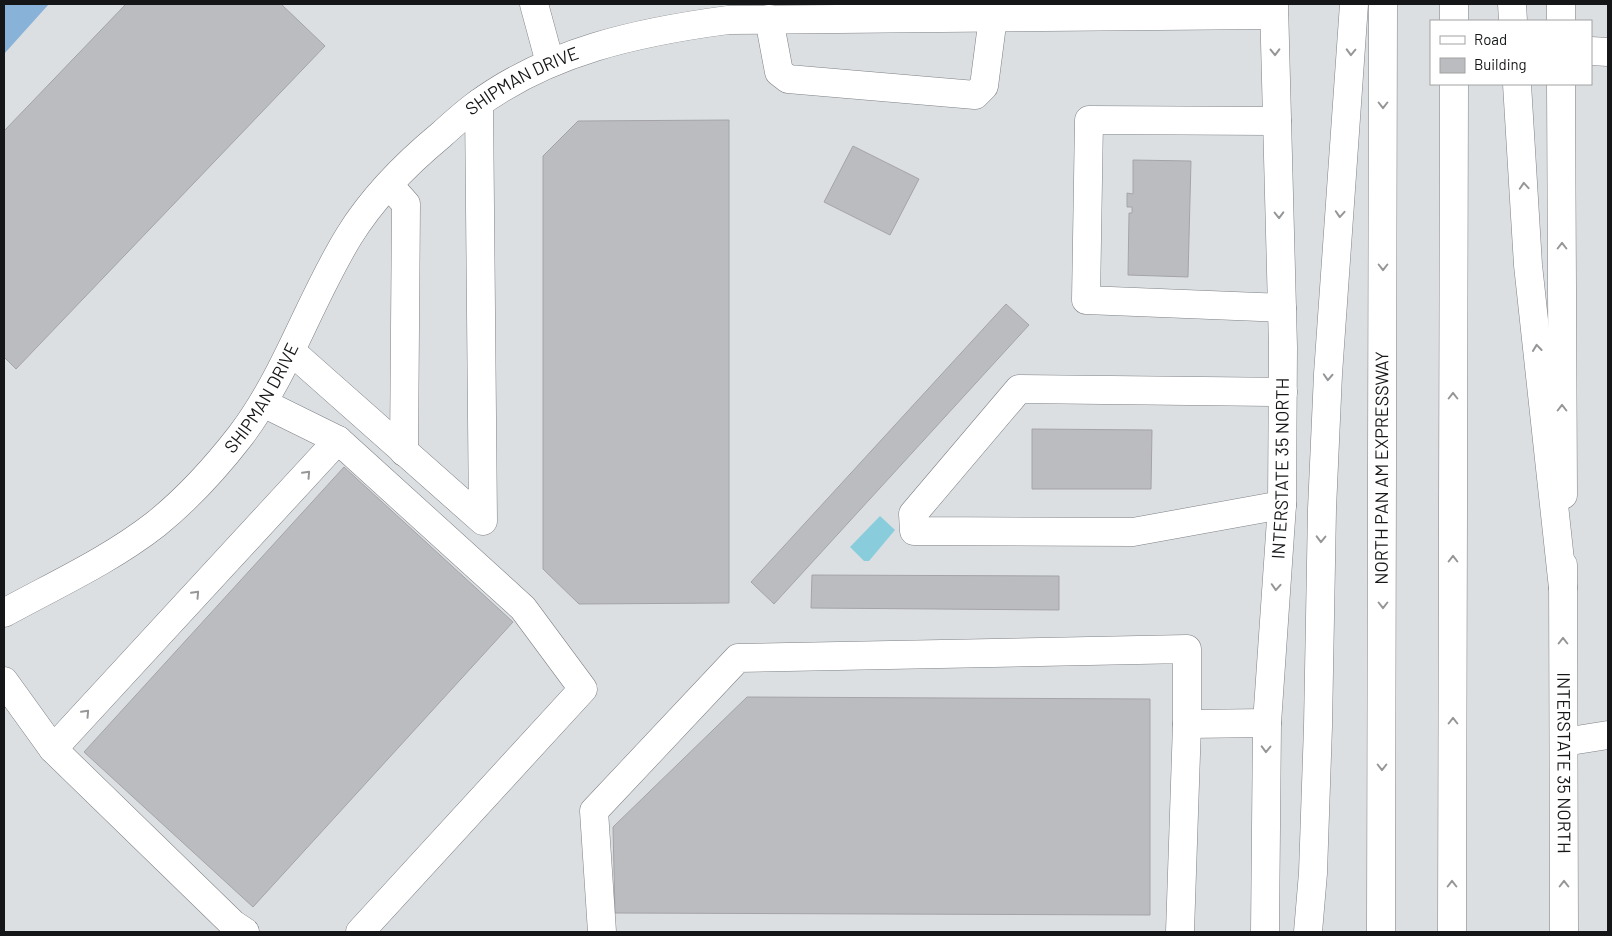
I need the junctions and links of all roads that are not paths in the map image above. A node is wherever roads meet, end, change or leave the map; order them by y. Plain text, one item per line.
1 (534, 4) edge
2 (1354, 4) edge
3 (1383, 4) edge
4 (1454, 4) edge
5 (1512, 4) edge
6 (1561, 4) edge
7 (1274, 9) edge
8 (685, 15) edge
9 (993, 18) junction
10 (769, 19) junction
11 (1454, 20) edge
12 (1513, 20) edge
13 (1561, 20) edge
14 (1592, 51) edge
15 (1608, 52) edge
16 (550, 63) junction
17 (1454, 85) edge
18 (1517, 85) edge
19 (1561, 85) edge
20 (479, 103) junction
21 (1277, 121) junction
22 (389, 185) junction
23 (1282, 308) junction
24 (291, 351) junction
25 (1282, 392) junction
26 (263, 402) junction
27 (338, 440) junction
28 (404, 452) junction
29 (1282, 505) junction
30 (1563, 588) junction
31 (4, 614) edge
32 (4, 681) edge
33 (1267, 723) junction
34 (1187, 724) junction
35 (1608, 735) edge
36 (1564, 742) junction
37 (53, 749) junction
38 (245, 932) edge
39 (360, 932) edge
40 (602, 932) edge
41 (1180, 932) edge
42 (1265, 932) edge
43 (1308, 932) edge
44 (1381, 932) edge
45 (1452, 932) edge
46 (1564, 932) edge

1 - 16 main road
2 -> 43 main road
3 -> 44 main road, NORTH PAN AM EXPRESSWAY
4 - 11 main road
5 - 12 main road
6 - 13 main road
7 - 9 main road, SHIPMAN DRIVE
7 -> 21 main road, INTERSTATE 35 NORTH
8 - 10 main road, SHIPMAN DRIVE
8 - 16 main road, SHIPMAN DRIVE
9 - 10 main road, SHIPMAN DRIVE
9 - 10 main road
14 - 15 main road
16 - 20 main road, SHIPMAN DRIVE
45 -> 17 main road
30 -> 18 main road
30 -> 19 main road, INTERSTATE 35 NORTH
20 - 22 main road, SHIPMAN DRIVE
20 - 28 main road
21 -> 23 main road, INTERSTATE 35 NORTH
21 - 23 main road
22 - 24 main road, SHIPMAN DRIVE
22 - 28 main road
23 - 25 main road, INTERSTATE 35 NORTH
24 - 26 main road, SHIPMAN DRIVE
24 - 28 main road
25 - 29 main road, INTERSTATE 35 NORTH
25 - 29 main road
26 - 27 main road
26 - 31 main road, SHIPMAN DRIVE
37 -> 27 main road
27 - 39 main road
29 -> 33 main road, INTERSTATE 35 NORTH
36 -> 30 main road, INTERSTATE 35 NORTH
32 - 37 main road
33 - 34 main road
33 -> 42 main road, INTERSTATE 35 NORTH
34 - 40 main road
34 - 41 main road
35 - 36 main road
46 -> 36 main road, INTERSTATE 35 NORTH
37 - 38 main road

